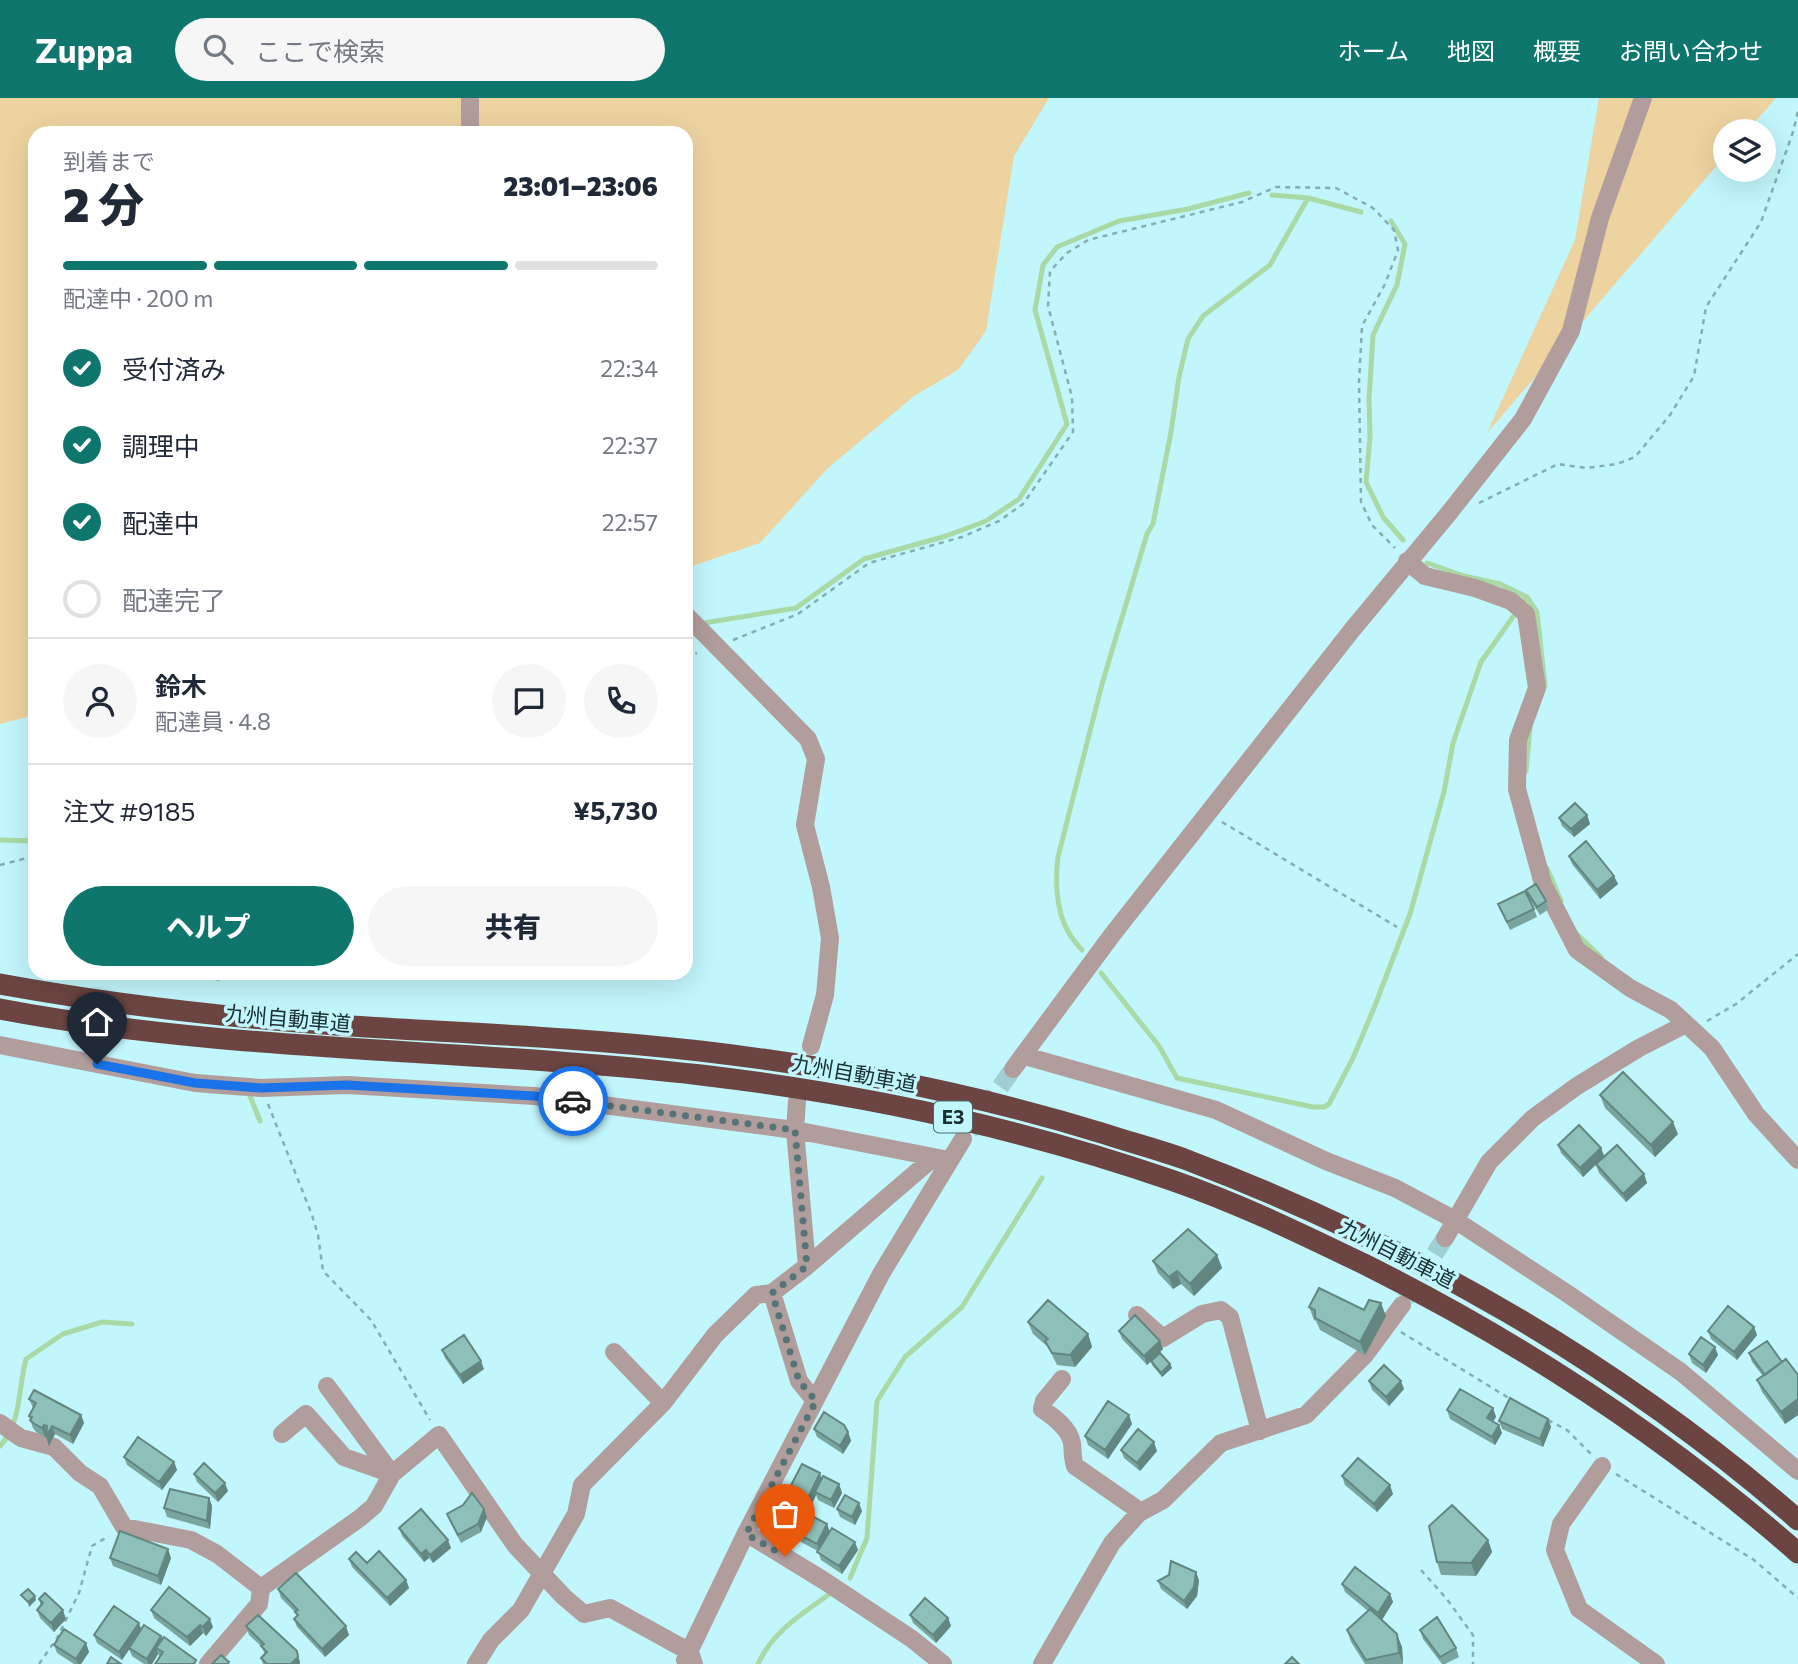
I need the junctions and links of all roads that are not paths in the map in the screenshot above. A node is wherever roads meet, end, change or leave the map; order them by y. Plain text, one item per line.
1 (470, 98) edge
2 (1643, 98) edge
3 (470, 126) edge
4 (1407, 561) junction
5 (693, 622) edge
6 (0, 984) edge
7 (0, 1009) edge
8 (1686, 1024) junction
9 (0, 1045) edge
10 (811, 1046) dead end
11 (797, 1101) dead end
12 (795, 1130) junction
13 (963, 1139) tunnel mouth
14 (941, 1159) junction
15 (1798, 1160) edge
16 (1455, 1220) junction
17 (1445, 1238) tunnel mouth
18 (807, 1266) junction
19 (772, 1293) junction
20 (1402, 1305) tunnel mouth
21 (1137, 1315) edge
22 (614, 1352) dead end
23 (1062, 1379) dead end
24 (327, 1386) dead end
25 (816, 1401) junction
26 (663, 1404) junction
27 (1, 1424) edge
28 (1260, 1431) junction
29 (282, 1434) dead end
30 (1602, 1466) dead end
31 (1798, 1471) edge
32 (392, 1474) junction
33 (1142, 1512) junction
34 (1798, 1520) edge
35 (746, 1534) junction
36 (1798, 1553) edge
37 (542, 1572) junction
38 (261, 1588) junction
39 (689, 1660) edge
40 (208, 1664) edge
41 (476, 1664) edge
42 (943, 1664) edge
43 (1042, 1664) edge
44 (1656, 1664) edge

1 - 3 street
2 - 4 street
4 - 8 street
4 - 16 street
5 - 10 street
6 - 34 highway, 九州自動車道 / E3
7 - 36 highway, 九州自動車道 / E3
8 - 15 street
8 - 16 street
9 - 12 street
11 - 12 street
12 - 14 street
12 - 18 street
13 - 14 street
14 - 18 street
14 - 25 street
16 - 17 street
16 - 31 street
18 - 19 street
19 - 25 street
19 - 26 street
20 - 28 street
21 - 28 street
22 - 26 street
23 - 33 street
24 - 32 street
25 - 35 street
26 - 37 street
27 - 38 street
28 - 33 street
29 - 32 street
30 - 44 street
32 - 37 street
32 - 38 street
33 - 43 street
35 - 39 street
35 - 42 street
37 - 39 street
37 - 41 street
38 - 40 street

